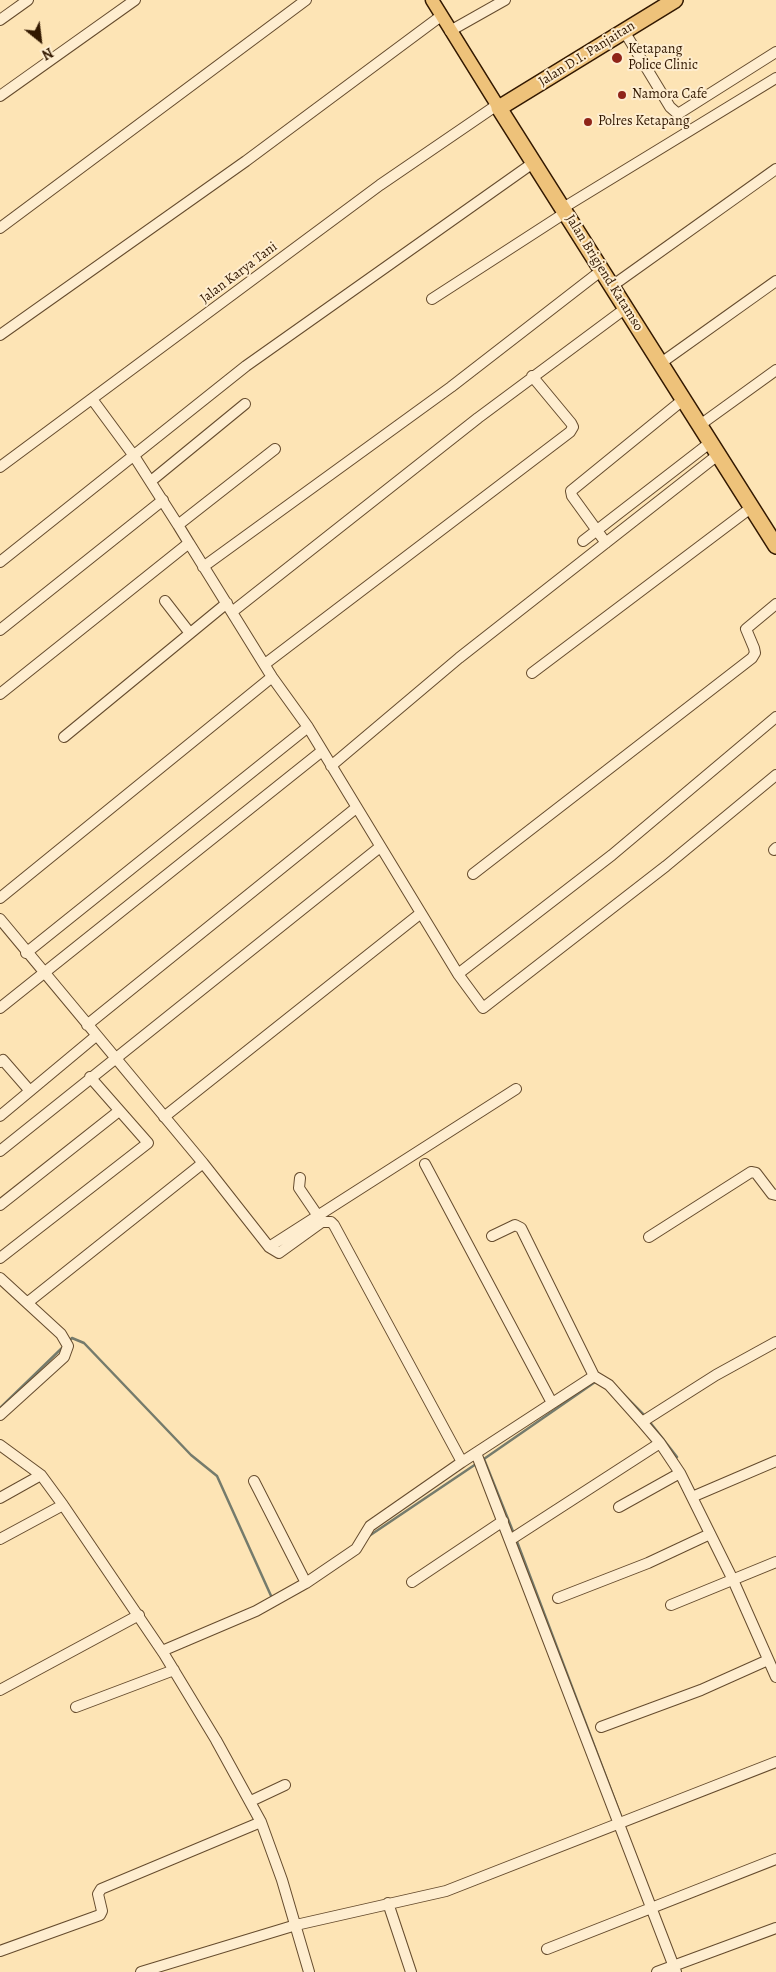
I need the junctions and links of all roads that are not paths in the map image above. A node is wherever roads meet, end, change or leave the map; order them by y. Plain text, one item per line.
1 (28, 0) edge
2 (135, 0) edge
3 (306, 0) edge
4 (432, 0) edge
5 (506, 0) edge
6 (674, 0) edge
7 (441, 16) junction
8 (0, 20) edge
9 (450, 31) junction
10 (624, 31) junction
11 (776, 52) edge
12 (776, 78) edge
13 (0, 96) edge
14 (498, 107) junction
15 (534, 162) junction
16 (776, 169) edge
17 (564, 210) junction
18 (0, 228) edge
19 (602, 270) junction
20 (776, 281) edge
21 (612, 286) junction
22 (432, 299) dead end
23 (626, 308) junction
24 (0, 335) edge
25 (661, 363) junction
26 (776, 370) edge
27 (532, 376) junction
28 (684, 399) junction
29 (92, 400) junction
30 (245, 404) dead end
31 (700, 425) junction
32 (715, 448) junction
33 (274, 449) dead end
34 (134, 456) junction
35 (0, 467) edge
36 (151, 481) junction
37 (163, 500) junction
38 (752, 507) junction
39 (178, 525) junction
40 (597, 530) junction
41 (582, 541) dead end
42 (189, 543) junction
43 (606, 543) junction
44 (776, 546) edge
45 (0, 562) edge
46 (203, 567) junction
47 (165, 601) dead end
48 (227, 603) junction
49 (776, 604) edge
50 (232, 612) junction
51 (0, 630) edge
52 (189, 632) junction
53 (265, 664) junction
54 (532, 673) dead end
55 (272, 677) junction
56 (0, 694) edge
57 (776, 717) edge
58 (308, 727) junction
59 (64, 737) dead end
60 (322, 751) junction
61 (331, 766) junction
62 (776, 774) edge
63 (356, 808) junction
64 (380, 847) junction
65 (473, 874) dead end
66 (0, 898) edge
67 (421, 914) junction
68 (0, 919) edge
69 (26, 953) junction
70 (43, 974) junction
71 (458, 974) junction
72 (0, 1008) edge
73 (87, 1025) junction
74 (96, 1036) junction
75 (114, 1058) junction
76 (0, 1062) edge
77 (90, 1077) junction
78 (516, 1089) dead end
79 (30, 1092) junction
80 (119, 1111) junction
81 (0, 1116) edge
82 (164, 1116) junction
83 (0, 1151) edge
84 (203, 1163) junction
85 (425, 1164) dead end
86 (300, 1178) dead end
87 (776, 1195) edge
88 (0, 1205) edge
89 (318, 1216) junction
90 (492, 1236) dead end
91 (649, 1237) dead end
92 (269, 1247) junction
93 (0, 1258) edge
94 (0, 1278) edge
95 (27, 1303) junction
96 (776, 1342) edge
97 (594, 1376) junction
98 (552, 1403) junction
99 (0, 1415) edge
100 (647, 1419) junction
101 (660, 1443) junction
102 (0, 1445) edge
103 (476, 1453) junction
104 (776, 1461) edge
105 (462, 1462) junction
106 (680, 1473) junction
107 (41, 1475) junction
108 (254, 1481) dead end
109 (692, 1497) junction
110 (0, 1498) edge
111 (63, 1505) junction
112 (619, 1507) dead end
113 (503, 1521) junction
114 (710, 1534) junction
115 (0, 1539) edge
116 (510, 1540) junction
117 (776, 1562) edge
118 (733, 1580) junction
119 (412, 1582) dead end
120 (306, 1583) junction
121 (558, 1598) dead end
122 (671, 1605) dead end
123 (139, 1615) junction
124 (162, 1651) junction
125 (772, 1663) edge
126 (174, 1670) junction
127 (776, 1677) edge
128 (0, 1690) edge
129 (76, 1707) dead end
130 (601, 1726) dead end
131 (776, 1762) edge
132 (285, 1785) dead end
133 (251, 1801) junction
134 (261, 1822) junction
135 (619, 1825) junction
136 (776, 1859) edge
137 (383, 1905) junction
138 (652, 1908) junction
139 (296, 1925) junction
140 (776, 1928) edge
141 (548, 1949) dead end
142 (0, 1951) edge
143 (675, 1969) edge
144 (141, 1972) edge
145 (309, 1972) edge
146 (411, 1972) edge
147 (657, 1972) edge

1 - 8 street
2 - 13 street
3 - 18 street
4 - 7 main road, Jalan Brigjend Katamso
5 - 9 street
6 - 10 highway, Jalan D.I. Panjaitan
7 - 9 main road, Jalan Brigjend Katamso
7 - 24 street
9 - 14 main road, Jalan Brigjend Katamso
10 - 11 street
10 - 14 highway, Jalan D.I. Panjaitan
12 - 17 street
14 - 15 highway, Jalan Brigjend Katamso
14 - 29 street, Jalan Karya Tani
15 - 17 highway, Jalan Brigjend Katamso
15 - 34 street
16 - 21 street
17 - 19 highway, Jalan Brigjend Katamso
17 - 22 street
19 - 21 highway, Jalan Brigjend Katamso
19 - 46 street
20 - 25 street
21 - 23 highway, Jalan Brigjend Katamso
23 - 25 highway, Jalan Brigjend Katamso
23 - 27 street
25 - 28 highway, Jalan Brigjend Katamso
26 - 31 street
27 - 50 street
27 - 53 street
28 - 31 highway, Jalan Brigjend Katamso
28 - 40 street
29 - 34 street
29 - 35 street, Jalan Karya Tani
30 - 36 street
31 - 32 highway, Jalan Brigjend Katamso
32 - 38 highway, Jalan Brigjend Katamso
32 - 40 street
32 - 43 street
33 - 39 street
34 - 36 street
34 - 45 street
36 - 37 street
37 - 39 street
37 - 51 street
38 - 44 highway, Jalan Brigjend Katamso
38 - 54 street
39 - 42 street
40 - 41 street
40 - 43 street
42 - 46 street
42 - 56 street
43 - 61 street
46 - 48 street
47 - 52 street
48 - 50 street
48 - 52 street
49 - 65 street
50 - 53 street
52 - 59 street
53 - 55 street
55 - 58 street
55 - 66 street
57 - 71 street
58 - 60 street
58 - 69 street
60 - 61 street
60 - 70 street
61 - 63 street
62 - 71 street
63 - 64 street
63 - 73 street
64 - 67 street
64 - 75 street
67 - 71 street
67 - 82 street
68 - 69 street
69 - 70 street
70 - 72 street
70 - 73 street
73 - 74 street
74 - 75 street
74 - 79 street
75 - 77 street
75 - 82 street
76 - 79 street
77 - 80 street
77 - 83 street
78 - 89 street
79 - 81 street
80 - 88 street
80 - 93 street
82 - 84 street
84 - 92 street
84 - 95 street
85 - 98 street
86 - 89 street
87 - 91 street
89 - 92 street
90 - 97 street
92 - 105 street
94 - 95 street
95 - 99 street
96 - 100 street
97 - 98 street
97 - 100 street
98 - 103 street
100 - 101 street
101 - 106 street
101 - 116 street
102 - 107 street
103 - 105 street
103 - 113 street
104 - 109 street
105 - 120 street
106 - 109 street
106 - 112 street
107 - 110 street
107 - 111 street
108 - 120 street
109 - 114 street
111 - 115 street
111 - 123 street
113 - 116 street
113 - 119 street
114 - 118 street
114 - 121 street
116 - 135 street
117 - 118 street
118 - 122 street
118 - 125 street
120 - 124 street
123 - 124 street
123 - 128 street
124 - 126 street
125 - 127 street
125 - 130 street
126 - 129 street
126 - 133 street
131 - 135 street
132 - 133 street
133 - 134 street
134 - 139 street
134 - 142 street
135 - 137 street
135 - 138 street
136 - 138 street
137 - 139 street
137 - 146 street
138 - 141 street
138 - 143 street
139 - 144 street
139 - 145 street
140 - 143 street
143 - 147 street

